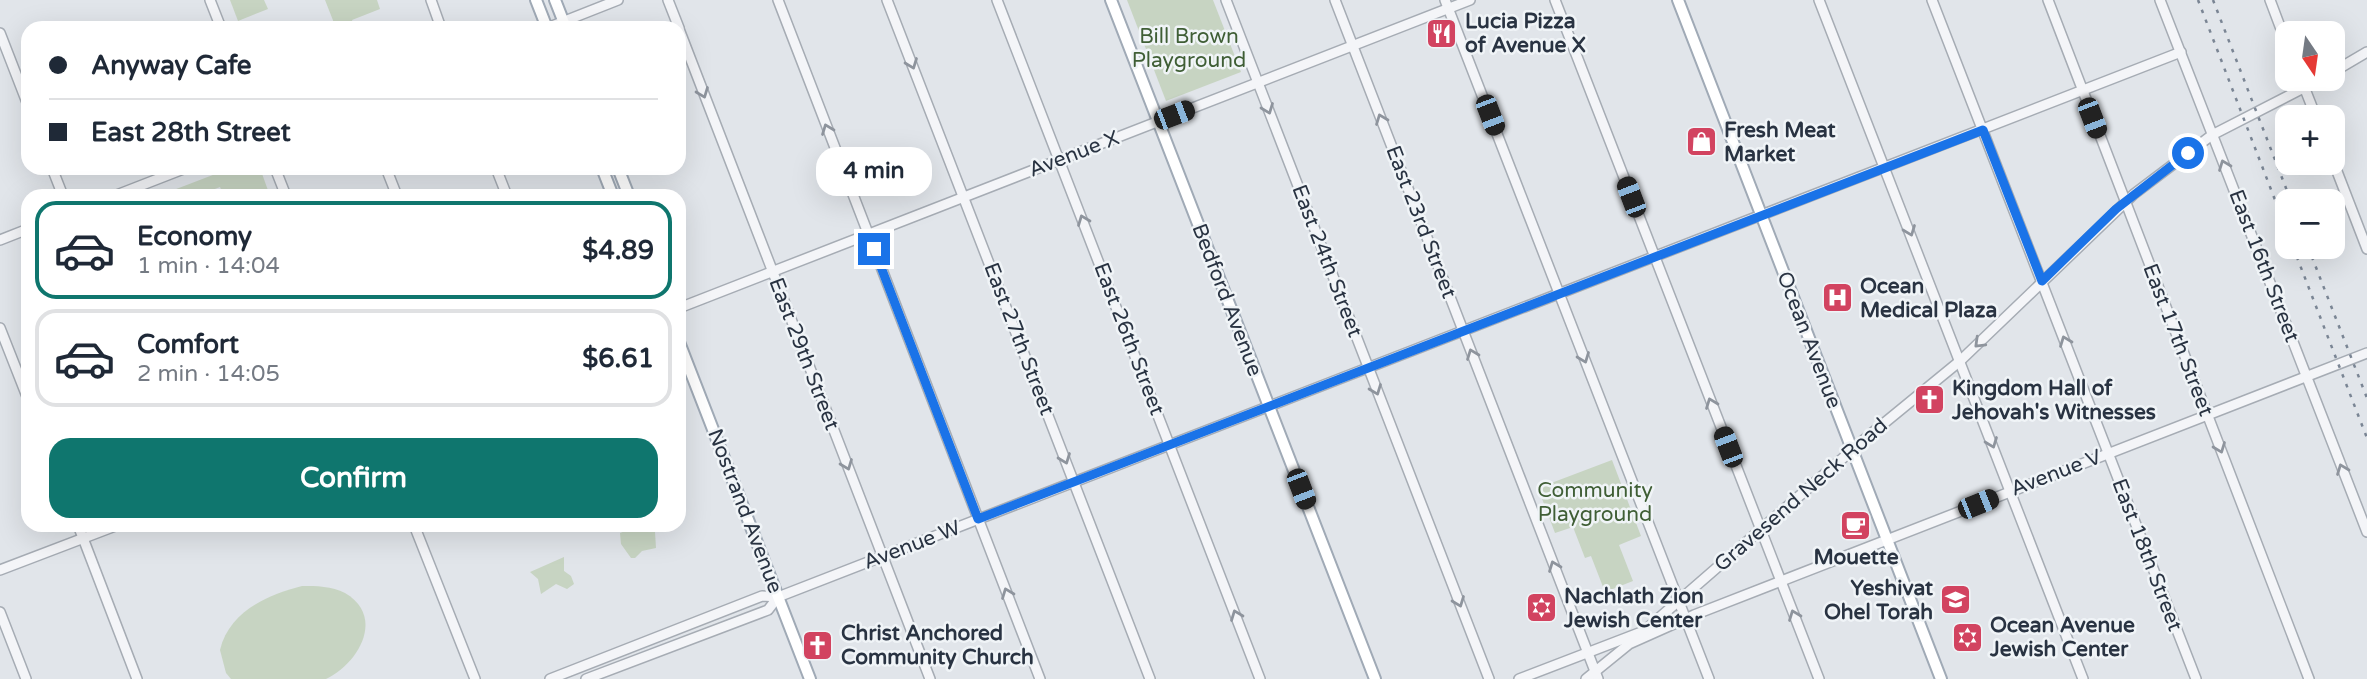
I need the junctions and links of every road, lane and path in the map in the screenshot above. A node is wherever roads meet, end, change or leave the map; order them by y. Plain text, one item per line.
1 (210, 0) edge
2 (431, 0) edge
3 (536, 0) edge
4 (555, 0) edge
5 (618, 0) edge
6 (668, 0) edge
7 (778, 0) edge
8 (887, 0) edge
9 (997, 0) edge
10 (1111, 0) edge
11 (1226, 0) edge
12 (1335, 0) edge
13 (1469, 0) edge
14 (1555, 0) edge
15 (1678, 0) edge
16 (1819, 0) edge
17 (1932, 0) edge
18 (2048, 0) edge
19 (2160, 0) edge
20 (2270, 0) edge
21 (1447, 4) edge
22 (218, 21) edge
23 (439, 21) edge
24 (544, 21) edge
25 (563, 21) edge
26 (573, 21) edge
27 (676, 21) edge
28 (2278, 21) edge
29 (0, 33) edge
30 (1353, 46) junction
31 (686, 47) edge
32 (2181, 52) junction
33 (2367, 52) edge
34 (2345, 65) edge
35 (1258, 83) junction
36 (21, 87) edge
37 (2081, 91) junction
38 (2288, 91) edge
39 (1158, 121) junction
40 (1983, 130) junction
41 (2212, 135) junction
42 (1060, 159) junction
43 (1885, 167) junction
44 (168, 175) edge
45 (2338, 175) edge
46 (132, 189) edge
47 (964, 197) junction
48 (2124, 202) junction
49 (1762, 216) junction
50 (21, 232) edge
51 (868, 234) junction
52 (0, 240) edge
53 (2367, 249) edge
54 (1655, 257) junction
55 (772, 271) junction
56 (2042, 281) junction
57 (1559, 294) junction
58 (686, 305) edge
59 (0, 328) edge
60 (1463, 331) junction
61 (2367, 353) edge
62 (686, 360) edge
63 (1960, 362) junction
64 (1368, 368) junction
65 (2307, 377) junction
66 (21, 381) edge
67 (1269, 407) junction
68 (2207, 415) junction
69 (1170, 445) junction
70 (1852, 451) junction
71 (2108, 453) junction
72 (1074, 482) junction
73 (2010, 491) junction
74 (978, 519) junction
75 (1761, 531) junction
76 (81, 532) edge
77 (99, 532) edge
78 (417, 532) edge
79 (2367, 532) edge
80 (83, 538) junction
81 (1887, 540) junction
82 (883, 556) junction
83 (0, 570) edge
84 (1780, 580) junction
85 (778, 597) junction
86 (1678, 600) junction
87 (0, 612) edge
88 (1686, 620) junction
89 (1588, 652) junction
90 (1597, 675) edge
91 (26, 679) edge
92 (137, 679) edge
93 (474, 679) edge
94 (550, 679) edge
95 (586, 679) edge
96 (810, 679) edge
97 (930, 679) edge
98 (1040, 679) edge
99 (1150, 679) edge
100 (1260, 679) edge
101 (1374, 679) edge
102 (1489, 679) edge
103 (1519, 679) edge
104 (1586, 679) edge
105 (1709, 679) edge
106 (1819, 679) edge
107 (1941, 679) edge
108 (2084, 679) edge
109 (2196, 679) edge
110 (2309, 679) edge

1 - 22 street
2 - 23 street
3 - 24 main road
4 - 25 main road
5 - 26 street
6 - 27 street, East 29th Street
51 -> 7 street
8 -> 47 street, East 27th Street
9 - 42 street, East 26th Street
10 - 39 main road, Bedford Avenue
11 - 35 street, East 24th Street
12 - 30 street, East 23rd Street
13 - 21 street, Avenue X
14 - 54 street
15 - 49 main road, Ocean Avenue
16 - 43 street
17 - 40 street, East 18th Street
18 - 37 street, East 17th Street
19 - 32 street, East 16th Street
20 - 28 street
21 - 30 street, Avenue X
21 - 57 street
29 - 36 street
30 - 35 street, Avenue X
60 -> 30 street, East 23rd Street
31 -> 55 street, East 29th Street
32 - 37 street, Avenue W
32 - 41 street, East 16th Street
33 - 34 street
35 - 39 street, Avenue X
35 -> 64 street, East 24th Street
37 - 40 street, Avenue W
37 - 48 street, East 17th Street
38 - 41 street, Gravesend Neck Road
39 - 42 street, Avenue X
39 - 67 main road, Bedford Avenue
40 - 43 street, Avenue W
40 - 56 street, East 18th Street
41 - 48 street, Gravesend Neck Road
65 -> 41 street, East 16th Street
42 - 47 street, Avenue X
69 -> 42 street, East 26th Street
43 - 49 street, Avenue W
43 -> 63 street
44 - 46 street
45 - 53 street
47 - 51 street, Avenue X
47 -> 72 street, East 27th Street
48 - 56 street, Gravesend Neck Road
48 - 68 street, East 17th Street
49 - 54 street, Avenue W
49 - 70 main road, Ocean Avenue
50 - 52 street
51 - 55 street, Avenue X
51 - 74 street
54 - 57 street, Avenue W
75 -> 54 street
55 - 58 street, Avenue X
55 -> 82 street, East 29th Street
56 -> 63 street, Gravesend Neck Road
71 -> 56 street, East 18th Street
57 - 60 street, Avenue W
57 -> 86 street
59 - 66 street
60 - 64 street, Avenue W
89 -> 60 street, East 23rd Street
61 - 65 street, Avenue V
62 - 85 main road, Nostrand Avenue
63 - 70 street, Gravesend Neck Road
63 -> 73 street
64 - 67 street, Avenue W
64 -> 102 street, East 24th Street
65 - 68 street, Avenue V
79 -> 65 street, East 16th Street
67 - 69 street, Avenue W
67 - 101 main road, Bedford Avenue
68 - 71 street, Avenue V
68 -> 110 street, East 17th Street
69 - 72 street, Avenue W
100 -> 69 street, East 26th Street
70 - 75 street, Gravesend Neck Road
70 - 81 main road, Ocean Avenue
71 - 73 street, Avenue V
71 - 109 street, East 18th Street
72 - 74 street, Avenue W
72 - 99 street, East 27th Street
73 - 81 street, Avenue V
73 - 108 street
74 - 82 street, Avenue W
98 -> 74 street
75 - 84 street
75 - 86 street, Gravesend Neck Road
76 - 80 street
77 - 80 street
78 - 93 street
80 - 83 street
80 - 92 street
81 - 84 street, Avenue V
81 - 107 main road, Ocean Avenue
82 - 85 street, Avenue W
82 - 97 street, East 29th Street
84 - 88 street, Avenue V
106 -> 84 street
85 - 94 street, Avenue W
85 - 95 street, Avenue W
85 - 96 main road, Nostrand Avenue
86 - 88 street
86 - 89 street, Gravesend Neck Road
87 - 91 street
88 - 90 street, Avenue V
88 - 105 street
89 - 90 street, East 23rd Street
89 - 103 street
90 - 104 street

